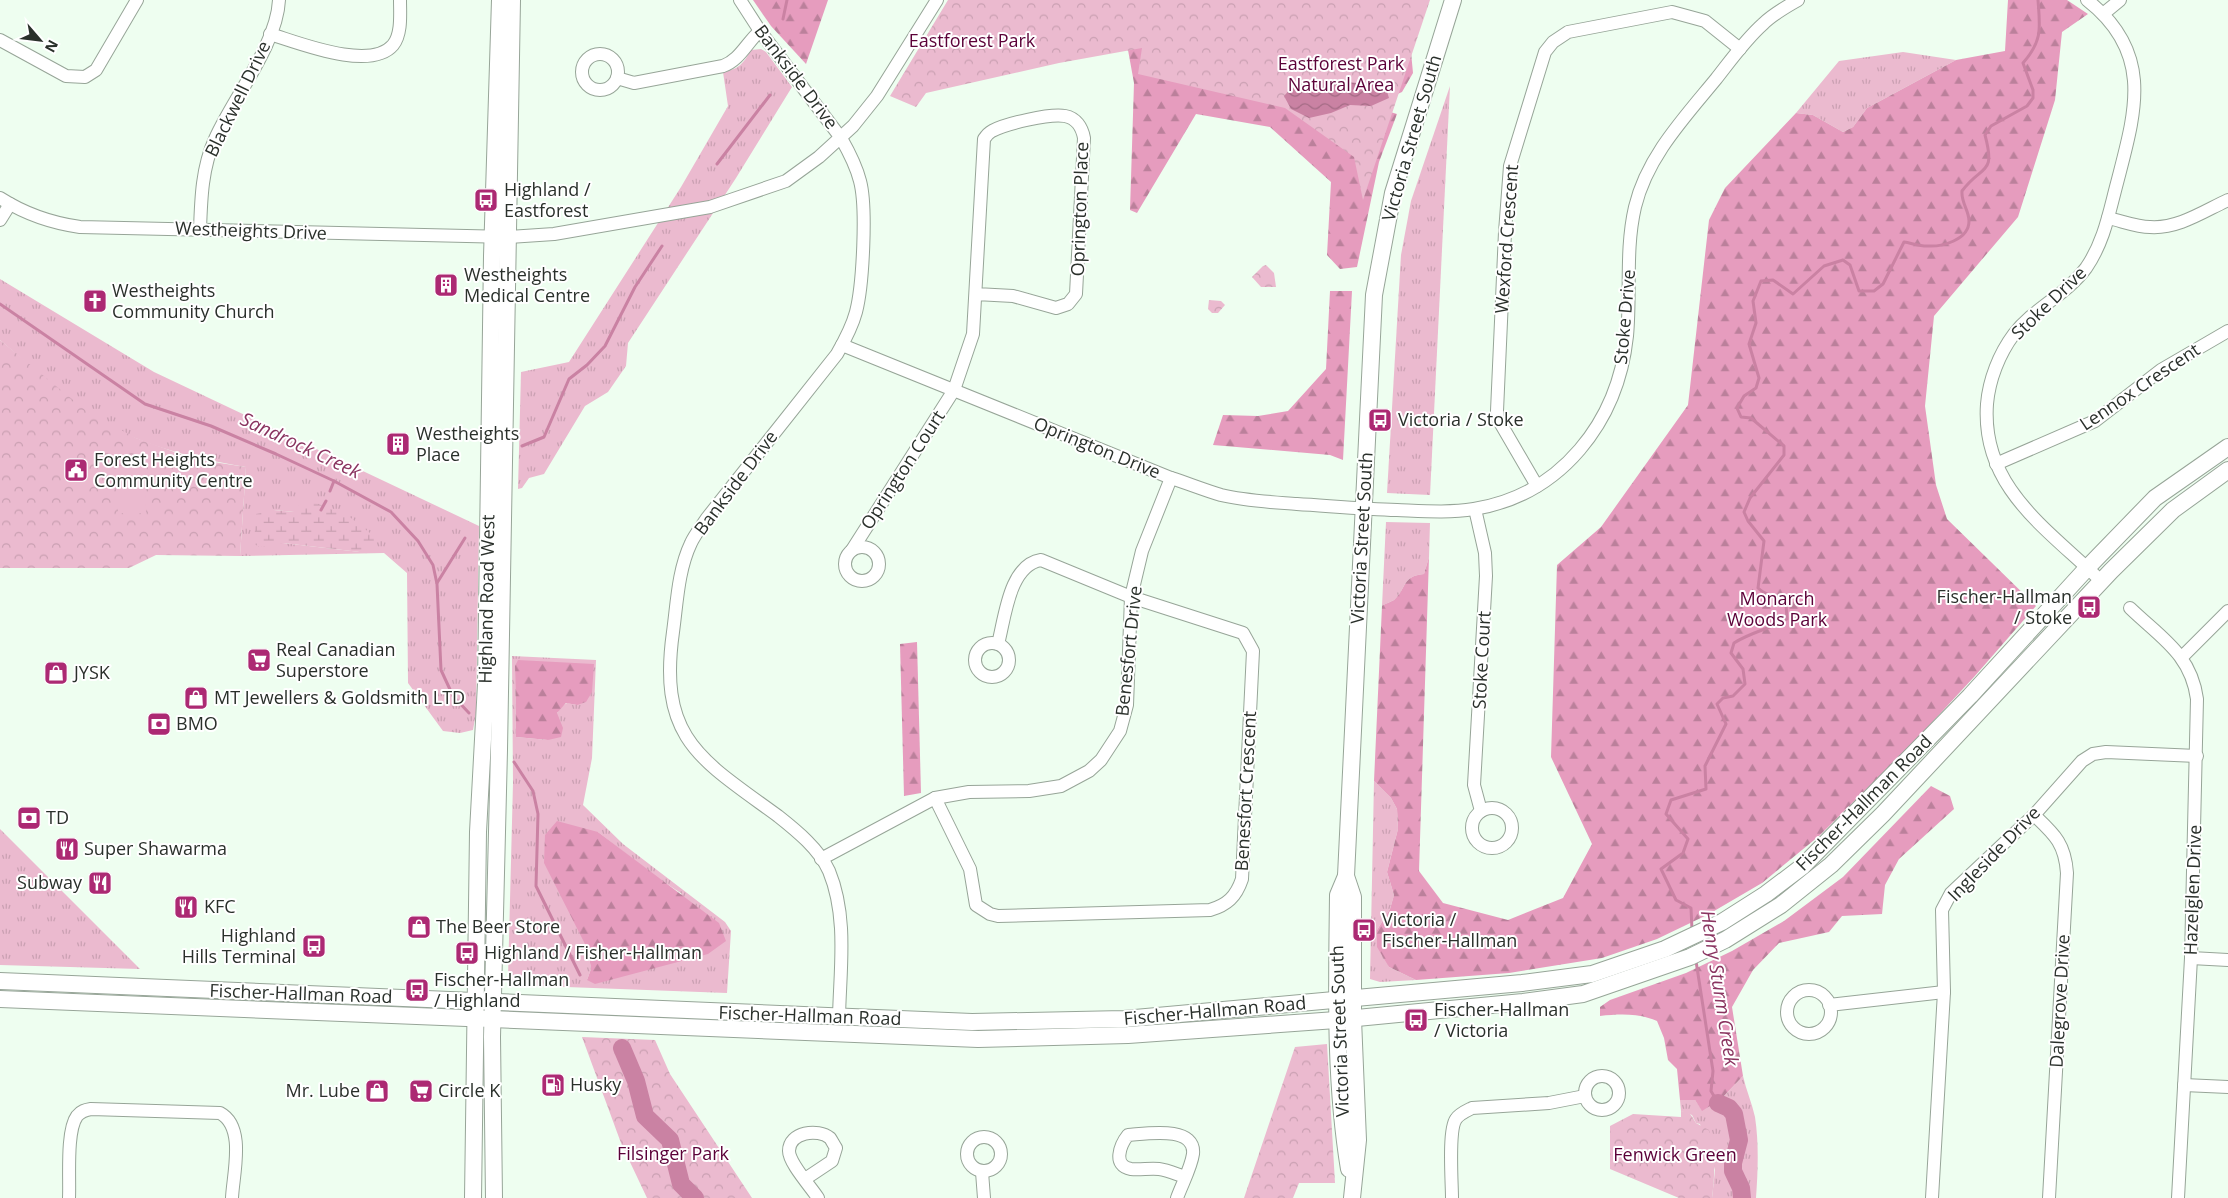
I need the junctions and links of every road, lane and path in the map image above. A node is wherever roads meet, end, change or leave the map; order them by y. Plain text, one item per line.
1 (137, 0) edge
2 (279, 0) edge
3 (400, 0) edge
4 (500, 0) edge
5 (512, 0) edge
6 (740, 0) edge
7 (937, 0) edge
8 (1453, 0) edge
9 (1798, 0) edge
10 (2087, 0) edge
11 (2120, 0) edge
12 (2103, 14) junction
13 (760, 31) junction
14 (270, 34) junction
15 (0, 40) edge
16 (1740, 49) junction
17 (617, 78) dead end
18 (841, 138) junction
19 (2228, 200) edge
20 (5, 201) edge
21 (2108, 218) junction
22 (0, 220) edge
23 (200, 230) junction
24 (492, 236) junction
25 (509, 237) junction
26 (976, 294) junction
27 (2228, 331) edge
28 (842, 345) junction
29 (954, 390) junction
30 (2228, 447) edge
31 (1996, 464) junction
32 (2228, 470) edge
33 (1171, 478) junction
34 (1537, 486) junction
35 (1364, 509) junction
36 (1475, 509) junction
37 (852, 550) dead end
38 (2088, 567) junction
39 (2101, 581) junction
40 (1132, 597) junction
41 (2130, 608) dead end
42 (2228, 611) edge
43 (998, 644) dead end
44 (2182, 657) junction
45 (2197, 756) junction
46 (935, 798) junction
47 (1481, 810) dead end
48 (2034, 815) junction
49 (821, 860) junction
50 (2191, 958) junction
51 (2228, 960) edge
52 (0, 981) edge
53 (1944, 992) junction
54 (0, 999) edge
55 (1345, 1000) junction
56 (475, 1001) junction
57 (492, 1002) junction
58 (1830, 1005) dead end
59 (839, 1017) junction
60 (474, 1018) junction
61 (492, 1019) junction
62 (1353, 1019) junction
63 (1336, 1020) junction
64 (2184, 1086) junction
65 (2228, 1087) edge
66 (1584, 1096) dead end
67 (982, 1172) dead end
68 (1185, 1176) junction
69 (805, 1179) dead end
70 (1352, 1192) edge
71 (69, 1198) edge
72 (232, 1198) edge
73 (473, 1198) edge
74 (494, 1198) edge
75 (818, 1198) edge
76 (984, 1198) edge
77 (1178, 1198) edge
78 (1452, 1198) edge
79 (1932, 1198) edge
80 (2049, 1198) edge
81 (2178, 1198) edge

1 - 15 street
2 - 14 street, Blackwell Drive
3 - 14 street
4 - 24 main road, Highland Road West
5 - 25 main road, Highland Road West
6 - 13 street, Bankside Drive
7 - 18 street, Westheights Drive
8 - 35 main road, Victoria Street South
9 - 16 street, Stoke Drive
10 - 12 street, Stoke Drive
11 - 12 street
12 - 21 street, Stoke Drive
13 - 17 street
13 - 18 street, Bankside Drive
14 - 23 street, Blackwell Drive
16 - 34 street, Stoke Drive
16 - 34 street, Wexford Crescent
18 - 25 street, Westheights Drive
18 - 28 street, Bankside Drive
19 - 21 street
20 - 22 street
20 - 23 street, Westheights Drive
21 - 31 street, Stoke Drive
23 - 24 street, Westheights Drive
24 - 25 street, Westheights Drive
24 - 56 main road, Highland Road West
25 - 57 main road, Highland Road West
26 - 26 street, Oprington Place
26 - 29 street, Oprington Place
27 - 31 street, Lennox Crescent
28 - 29 street, Oprington Drive
28 - 49 street, Bankside Drive
29 - 33 street, Oprington Drive
29 - 37 street, Oprington Court
30 - 38 main road, Fischer-Hallman Road
31 - 38 street, Stoke Drive
32 - 39 main road, Fischer-Hallman Road
33 - 35 street, Oprington Drive
33 - 40 street, Benesfort Drive
34 - 36 street, Stoke Drive
35 - 36 street, Stoke Drive
35 - 55 main road, Victoria Street South
36 - 47 street, Stoke Court
38 - 39 street, Stoke Drive
38 - 55 main road, Fischer-Hallman Road
39 - 62 main road, Fischer-Hallman Road
40 - 43 street, Benesfort Crescent
40 - 46 street, Benesfort Drive
40 - 46 street, Benesfort Crescent
41 - 44 street, Hazelglen Drive
42 - 44 street
44 - 45 street, Hazelglen Drive
45 - 48 street, Ingleside Drive
45 - 50 street, Hazelglen Drive
46 - 49 street, Benesfort Drive
48 - 53 street, Ingleside Drive
48 - 80 street, Dalegrove Drive
49 - 59 street, Bankside Drive
50 - 51 street
50 - 64 street, Hazelglen Drive
52 - 56 main road, Fischer-Hallman Road
53 - 58 street
53 - 79 street, Ingleside Drive
54 - 60 main road, Fischer-Hallman Road
55 - 59 main road, Fischer-Hallman Road
55 - 62 main road, Victoria Street South
55 - 63 main road, Victoria Street South
56 - 57 main road, Fischer-Hallman Road
56 - 60 main road, Highland Road West
57 - 59 main road, Fischer-Hallman Road
57 - 61 main road, Highland Road West
60 - 61 main road, Fischer-Hallman Road
60 - 73 main road, Highland Road West
61 - 63 main road, Fischer-Hallman Road
61 - 74 main road, Highland Road West
62 - 63 main road, Fischer-Hallman Road
62 - 70 main road, Victoria Street South
63 - 70 main road, Victoria Street South
64 - 65 street
64 - 81 street, Hazelglen Drive
66 - 78 street
67 - 76 street
68 - 68 street
68 - 77 street
69 - 75 street
71 - 72 street

